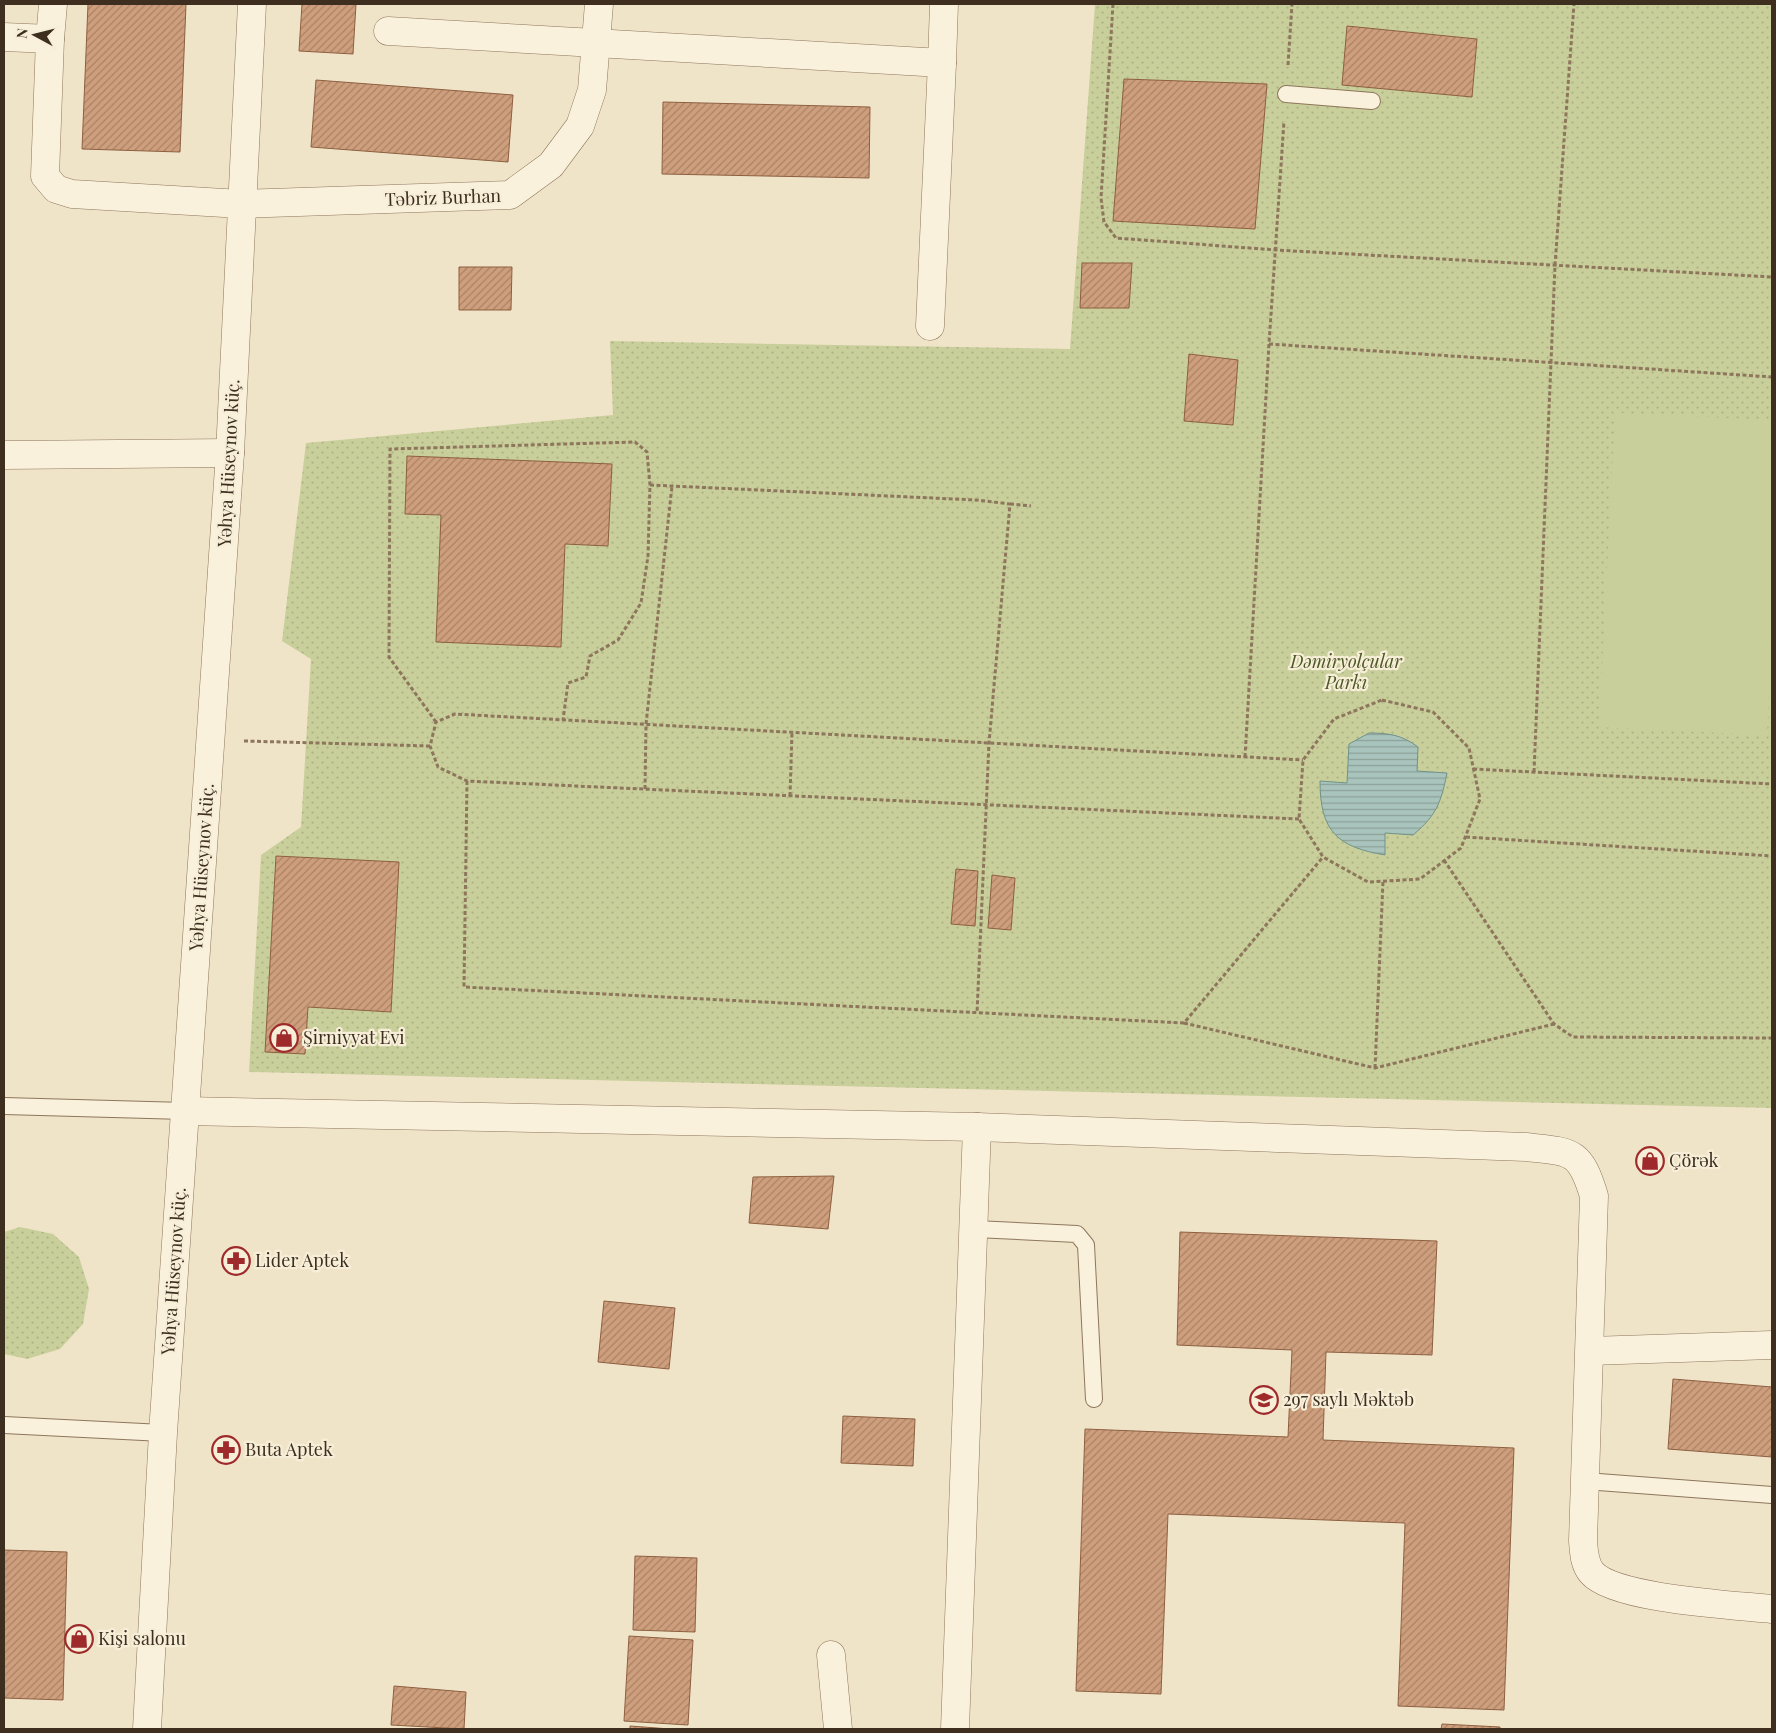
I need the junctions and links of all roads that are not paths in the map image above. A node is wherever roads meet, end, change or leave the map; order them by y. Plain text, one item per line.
1 (53, 4) edge
2 (252, 4) edge
3 (599, 4) edge
4 (944, 4) edge
5 (388, 31) dead end
6 (4, 37) edge
7 (50, 39) junction
8 (597, 42) junction
9 (942, 63) junction
10 (1286, 94) road end
11 (1372, 101) dead end
12 (241, 204) junction
13 (930, 326) dead end
14 (230, 453) junction
15 (4, 455) edge
16 (4, 1106) edge
17 (185, 1111) junction
18 (977, 1127) junction
19 (974, 1229) junction
20 (1772, 1345) edge
21 (1590, 1350) junction
22 (1094, 1399) dead end
23 (4, 1425) edge
24 (163, 1434) junction
25 (1585, 1482) junction
26 (1772, 1495) edge
27 (1772, 1610) edge
28 (831, 1655) dead end
29 (147, 1729) edge
30 (838, 1729) edge
31 (955, 1729) edge

1 - 7 street, Təbriz Burhan
2 - 12 street, Yəhya Hüseynov küç.
3 - 8 street, Təbriz Burhan
4 - 9 street
5 - 8 street
6 - 7 street
7 - 12 street, Təbriz Burhan
8 - 9 street
8 - 12 street, Təbriz Burhan
9 - 13 street
10 - 11 lane
12 - 14 street, Yəhya Hüseynov küç.
14 - 15 street
14 - 17 street, Yəhya Hüseynov küç.
16 - 17 lane
17 - 18 street
17 - 24 street, Yəhya Hüseynov küç.
18 - 19 street
18 - 21 street
19 - 22 lane
19 - 31 street
20 - 21 street
21 - 25 street
23 - 24 lane
24 - 29 street, Yəhya Hüseynov küç.
25 - 26 lane
25 - 27 street
28 - 30 street

